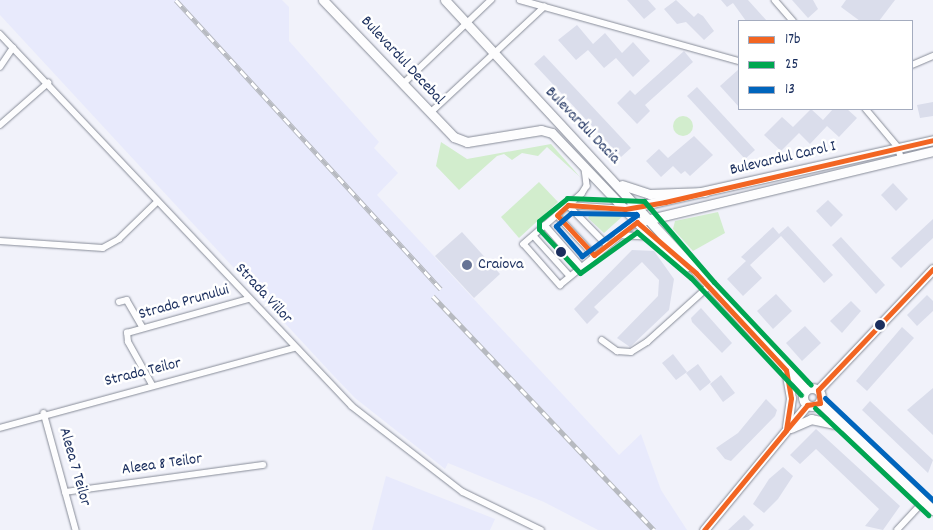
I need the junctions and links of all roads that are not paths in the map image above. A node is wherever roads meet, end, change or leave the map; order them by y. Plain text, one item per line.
1 (323, 0) edge
2 (445, 0) edge
3 (491, 0) edge
4 (520, 0) edge
5 (775, 0) edge
6 (544, 7) junction
7 (792, 20) edge
8 (467, 24) junction
9 (0, 34) edge
10 (13, 48) junction
11 (494, 54) junction
12 (933, 56) edge
13 (738, 61) edge
14 (913, 65) edge
15 (0, 67) edge
16 (48, 83) junction
17 (404, 84) junction
18 (867, 110) edge
19 (546, 112) junction
20 (430, 113) junction
21 (0, 125) edge
22 (541, 130) junction
23 (933, 140) edge
24 (898, 147) junction
25 (933, 151) edge
26 (901, 157) junction
27 (584, 164) junction
28 (613, 180) junction
29 (705, 192) junction
30 (157, 202) junction
31 (568, 205) junction
32 (640, 207) junction
33 (625, 209) junction
34 (557, 215) junction
35 (652, 219) junction
36 (637, 222) junction
37 (545, 225) junction
38 (618, 235) junction
39 (534, 236) junction
40 (652, 238) junction
41 (0, 241) edge
42 (606, 244) junction
43 (594, 255) junction
44 (581, 266) junction
45 (933, 269) edge
46 (696, 273) junction
47 (570, 276) junction
48 (708, 286) junction
49 (249, 299) junction
50 (119, 302) dead end
51 (143, 328) junction
52 (602, 340) dead end
53 (294, 348) junction
54 (786, 370) junction
55 (152, 386) junction
56 (806, 390) junction
57 (818, 390) junction
58 (820, 403) junction
59 (807, 404) junction
60 (44, 412) junction
61 (845, 427) junction
62 (0, 428) edge
63 (786, 430) junction
64 (263, 465) dead end
65 (64, 492) junction
66 (924, 501) junction
67 (933, 510) edge
68 (76, 530) edge
69 (541, 530) edge
70 (704, 530) edge
71 (897, 530) edge

1 - 17 main road, Bulevardul Decebal
2 - 8 main road, Bulevardul Dacia
3 - 8 street
4 - 6 street
5 - 7 street
6 - 11 street
6 - 13 street
8 - 11 main road, Bulevardul Dacia
8 - 17 street
9 - 10 street, Strada Viilor
10 - 15 street
10 - 16 street, Strada Viilor
11 - 19 main road, Bulevardul Dacia
11 - 20 street
12 - 14 street
16 - 21 street
16 - 30 street, Strada Viilor
17 - 20 main road, Bulevardul Decebal
18 - 24 street
19 - 22 main road
19 - 28 main road, Bulevardul Dacia
20 - 22 main road, Bulevardul Decebal
22 - 27 main road, Bulevardul Dacia
23 - 24 main road, Bulevardul Carol I
24 - 26 street
24 - 29 main road, Bulevardul Carol I
25 - 26 main road, Bulevardul Carol I
26 - 35 main road, Bulevardul Carol I
27 - 31 street
27 - 33 main road, Bulevardul Dacia
28 - 29 main road
28 - 32 main road, Bulevardul Dacia
29 - 32 main road, Bulevardul Carol I
30 - 41 street
30 - 49 street, Strada Viilor
31 - 33 street
31 - 34 street
31 - 42 street
32 - 33 main road, Bulevardul Carol I
32 - 35 main road, Bulevardul Dacia
33 - 36 main road, Bulevardul Dacia
34 - 37 street
34 - 43 street
35 - 36 main road, Bulevardul Carol I
35 - 46 main road, Bulevardul Dacia
36 - 38 street
36 - 40 main road, Bulevardul Dacia
37 - 39 street
37 - 44 street
38 - 40 street
38 - 42 street
39 - 47 street
39 - 47 street
40 - 46 main road, Bulevardul Dacia
42 - 43 street
43 - 44 street
44 - 47 street
45 - 57 main road
46 - 48 main road, Bulevardul Dacia
48 - 52 street
48 - 54 main road, Bulevardul Dacia
49 - 51 street, Strada Prunului
49 - 53 street, Strada Viilor
50 - 51 street
51 - 55 street, Strada Prunului
53 - 55 street, Strada Teilor
53 - 69 street, Strada Viilor
54 - 56 main road, Bulevardul Dacia
54 - 63 main road
55 - 60 street, Strada Teilor
56 - 57 main road
56 - 59 main road
57 - 58 main road
58 - 59 main road
58 - 61 main road
59 - 63 main road
60 - 62 street, Strada Teilor
60 - 65 street, Aleea 7 Teilor
61 - 63 main road
61 - 66 main road
63 - 70 main road
64 - 65 street, Aleea 8 Teilor
65 - 68 street, Aleea 7 Teilor
66 - 67 main road
66 - 71 street

